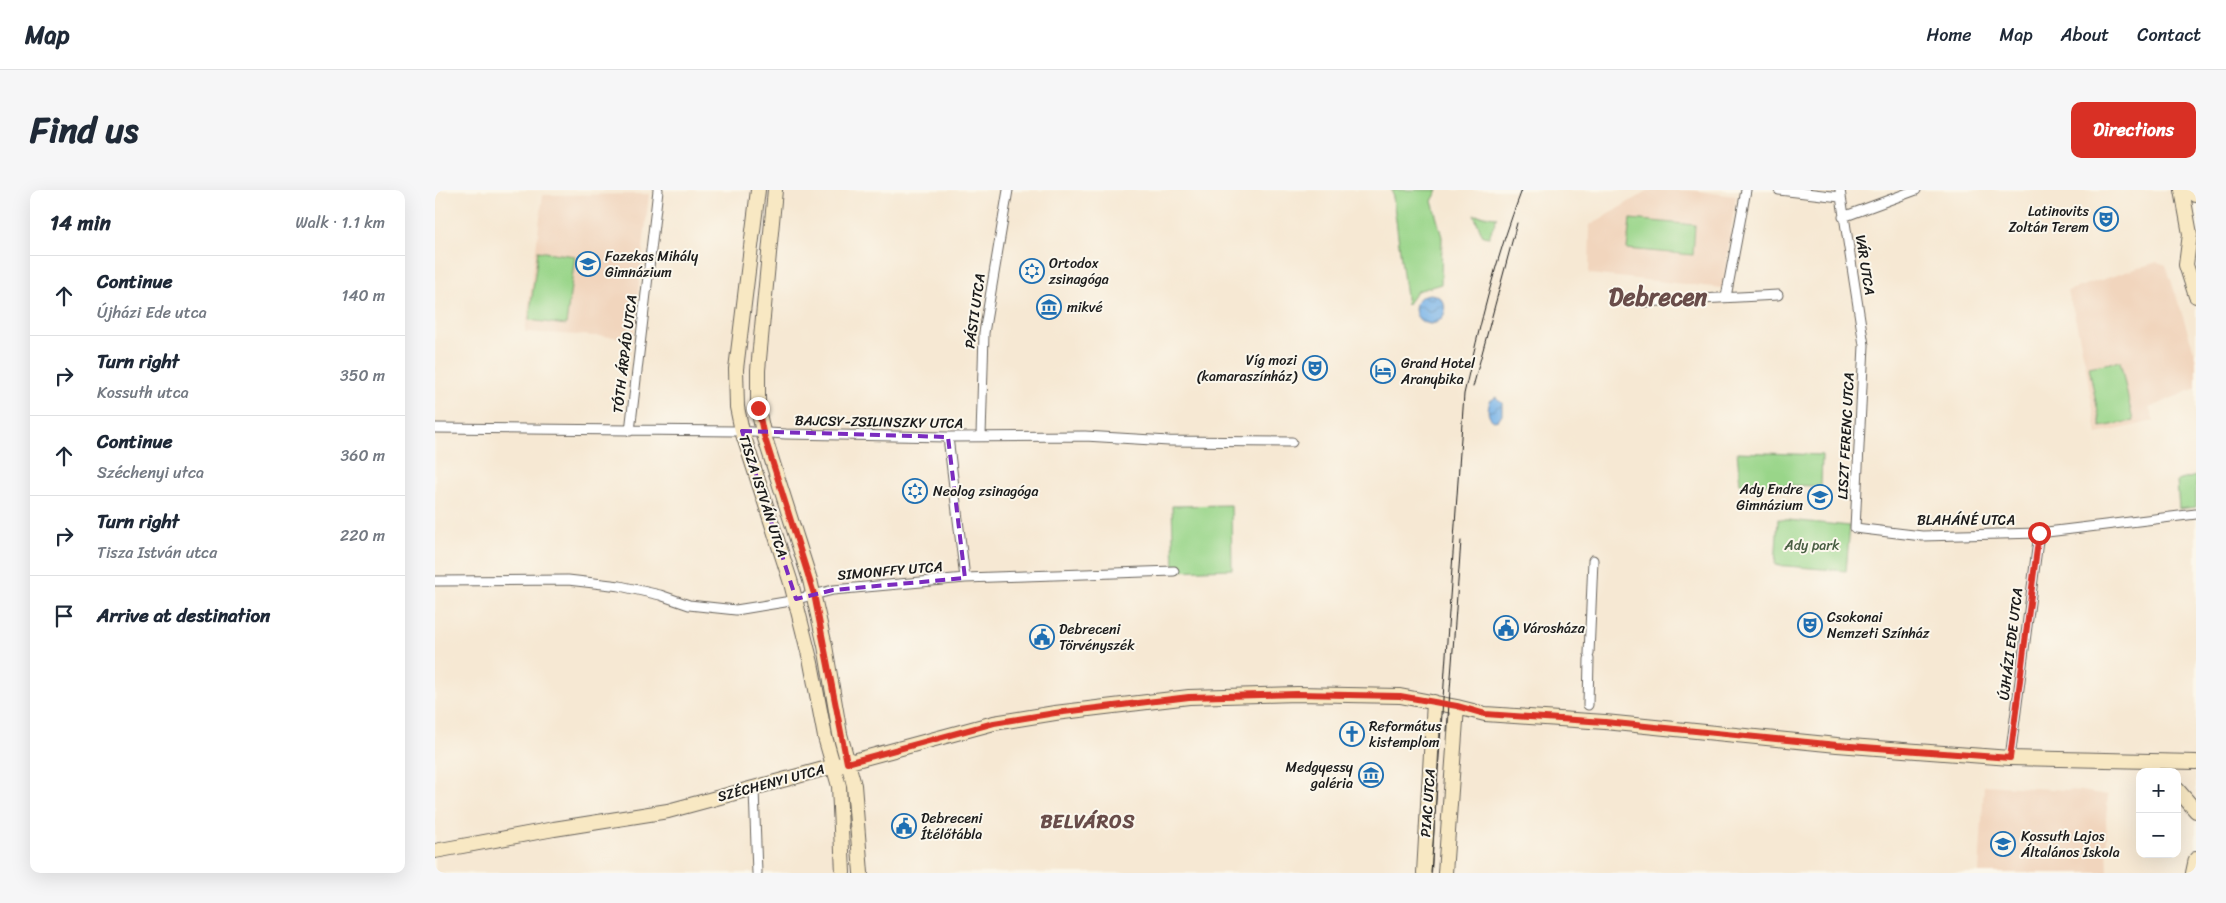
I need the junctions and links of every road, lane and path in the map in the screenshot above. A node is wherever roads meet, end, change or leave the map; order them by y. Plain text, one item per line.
1 (658, 190) edge
2 (758, 190) edge
3 (775, 190) edge
4 (1008, 190) edge
5 (1746, 190) edge
6 (1779, 190) edge
7 (1916, 190) edge
8 (2182, 190) edge
9 (2191, 190) edge
10 (1840, 194) edge
11 (2196, 195) edge
12 (1843, 217) junction
13 (2194, 237) edge
14 (1778, 295) dead end
15 (2196, 296) edge
16 (1726, 297) junction
17 (1642, 302) dead end
18 (1864, 345) joint
19 (435, 428) edge
20 (630, 431) junction
21 (742, 431) junction
22 (763, 432) junction
23 (948, 436) junction
24 (981, 436) junction
25 (1292, 442) dead end
26 (2196, 514) edge
27 (1855, 528) joint
28 (2039, 533) junction
29 (1593, 560) dead end
30 (1174, 571) dead end
31 (965, 578) junction
32 (435, 581) edge
33 (814, 594) junction
34 (795, 599) junction
35 (1434, 702) junction
36 (1588, 705) dead end
37 (1457, 706) junction
38 (2010, 758) junction
39 (2139, 761) junction
40 (2196, 762) edge
41 (847, 763) junction
42 (833, 767) junction
43 (2150, 768) edge
44 (755, 788) junction
45 (2181, 794) edge
46 (2196, 811) edge
47 (435, 852) edge
48 (2196, 859) edge
49 (757, 873) edge
50 (843, 873) edge
51 (861, 873) edge
52 (1424, 873) edge
53 (1445, 873) edge
54 (2193, 873) edge

1 - 20 street, TÓTH ÁRPÁD UTCA
2 - 21 street, TISZA ISTVÁN UTCA
3 - 22 street, TISZA ISTVÁN UTCA
4 - 24 street, PÁSTI UTCA
5 - 16 street
6 - 10 street
7 - 12 street
8 - 13 street
9 - 11 street
10 - 12 street, VÁR UTCA
12 - 18 street, VÁR UTCA
13 - 15 street
14 - 16 street
16 - 17 street
18 - 27 street, LISZT FERENC UTCA
19 - 20 street, BAJCSY-ZSILINSZKY UTCA
20 - 21 street, BAJCSY-ZSILINSZKY UTCA
21 - 22 street, BAJCSY-ZSILINSZKY UTCA
21 - 34 street, TISZA ISTVÁN UTCA
22 - 23 street, BAJCSY-ZSILINSZKY UTCA
22 - 33 street, TISZA ISTVÁN UTCA
23 - 24 street, BAJCSY-ZSILINSZKY UTCA
23 - 31 street
24 - 25 street, BAJCSY-ZSILINSZKY UTCA
26 - 28 street, BLAHÁNÉ UTCA
27 - 28 street, BLAHÁNÉ UTCA
28 - 38 street, ÚJHÁZI EDE UTCA
29 - 36 street
30 - 31 street, SIMONFFY UTCA
31 - 33 street, SIMONFFY UTCA
32 - 34 street, SIMONFFY UTCA
33 - 34 street, SIMONFFY UTCA
33 - 41 street, TISZA ISTVÁN UTCA
34 - 42 street, TISZA ISTVÁN UTCA
35 - 37 street, SZÉCHENYI UTCA
35 - 41 street, SZÉCHENYI UTCA
35 - 52 street, PIAC UTCA
37 - 38 street, SZÉCHENYI UTCA
37 - 53 street, PIAC UTCA
38 - 39 street, SZÉCHENYI UTCA
39 - 40 street, SZÉCHENYI UTCA
39 - 43 street
41 - 42 street, SZÉCHENYI UTCA
41 - 51 street, TISZA ISTVÁN UTCA
42 - 44 street, SZÉCHENYI UTCA
42 - 50 street, TISZA ISTVÁN UTCA
44 - 47 street, SZÉCHENYI UTCA
44 - 49 street
45 - 46 street
48 - 54 street

